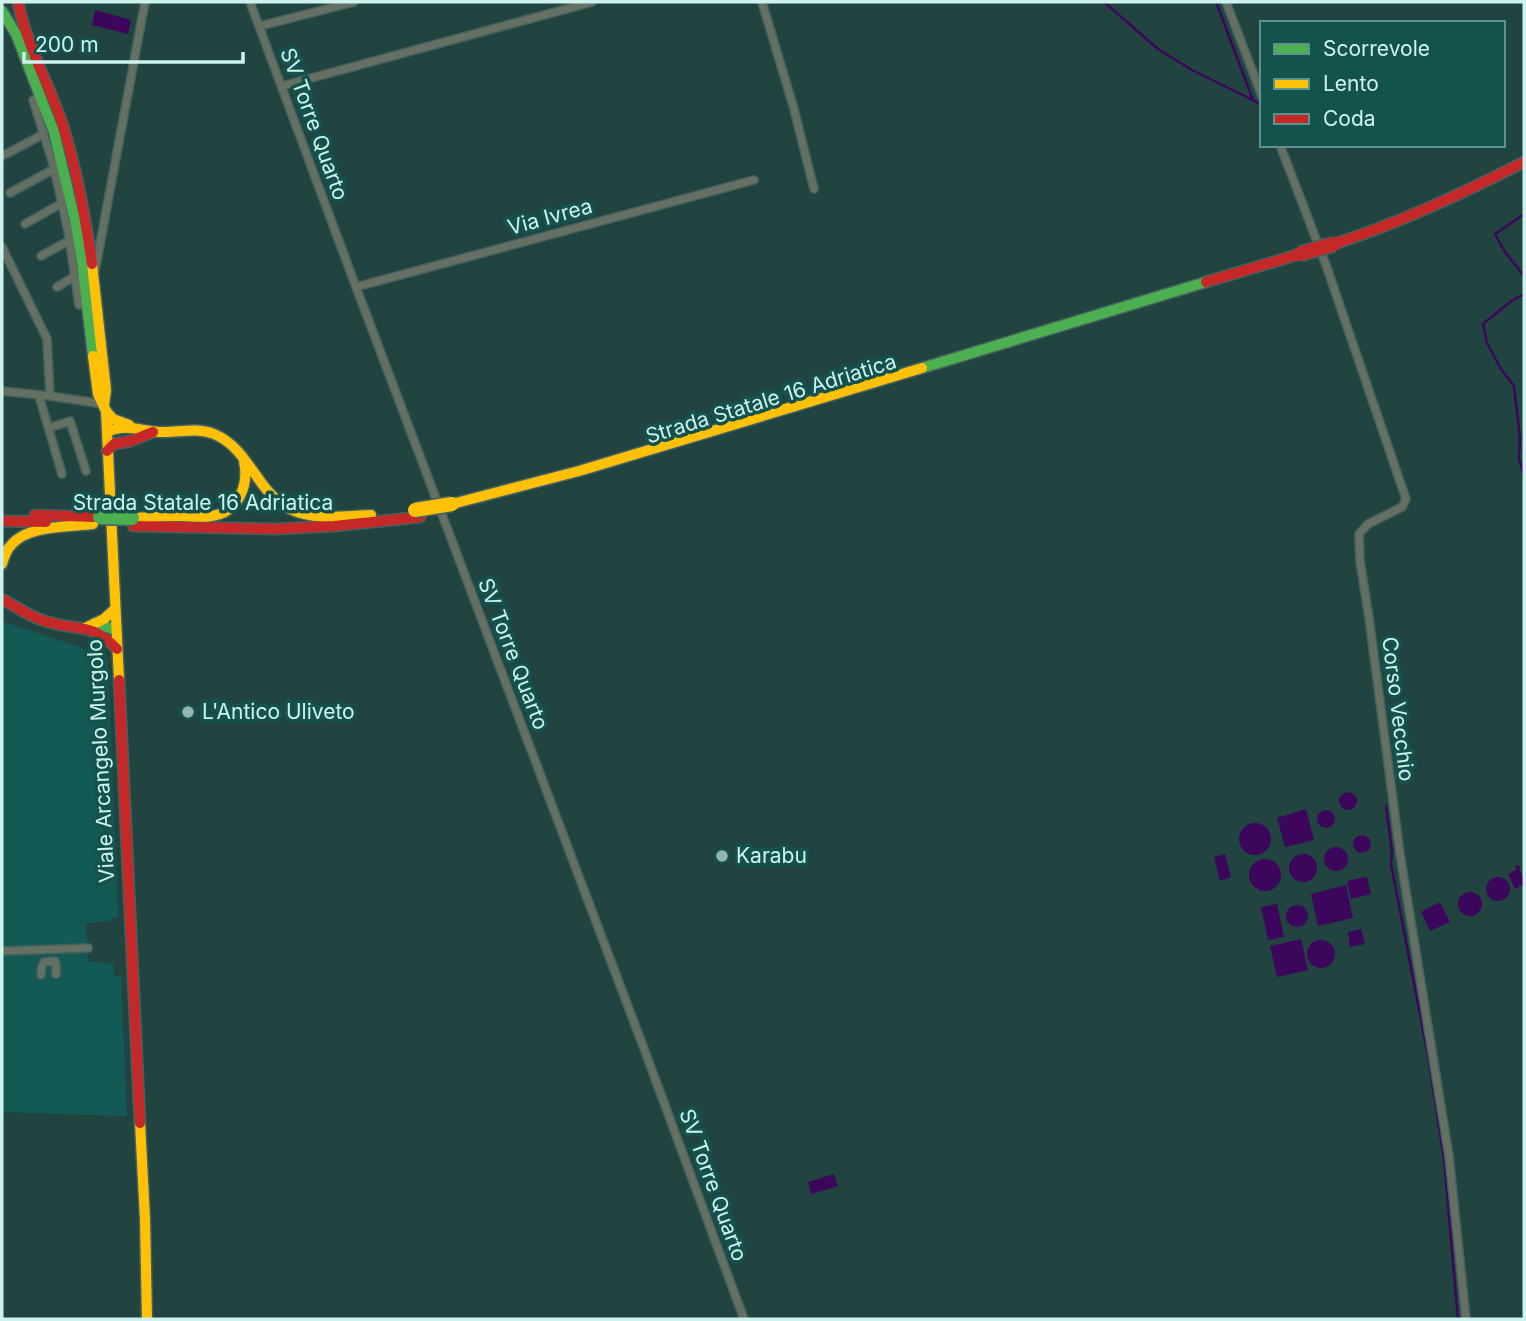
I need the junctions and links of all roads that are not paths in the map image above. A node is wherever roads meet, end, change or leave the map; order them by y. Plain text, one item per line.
1 (16, 2) edge
2 (145, 2) edge
3 (250, 2) edge
4 (354, 2) edge
5 (592, 2) edge
6 (762, 2) edge
7 (1226, 2) edge
8 (2, 5) edge
9 (2, 11) edge
10 (260, 26) junction
11 (282, 86) junction
12 (1260, 91) edge
13 (41, 98) junction
14 (44, 134) junction
15 (1281, 147) edge
16 (2, 156) edge
17 (1524, 162) edge
18 (1524, 168) edge
19 (54, 169) junction
20 (754, 180) dead end
21 (814, 189) dead end
22 (10, 193) dead end
23 (62, 203) junction
24 (26, 224) dead end
25 (70, 240) junction
26 (1334, 246) junction
27 (2, 247) edge
28 (41, 256) dead end
29 (94, 275) junction
30 (75, 276) junction
31 (57, 287) dead end
32 (356, 287) junction
33 (86, 303) junction
34 (2, 391) edge
35 (39, 396) junction
36 (50, 396) junction
37 (105, 408) junction
38 (49, 428) junction
39 (107, 432) junction
40 (154, 432) junction
41 (125, 442) junction
42 (107, 451) junction
43 (242, 456) junction
44 (86, 471) dead end
45 (62, 474) dead end
46 (2, 513) edge
47 (418, 513) junction
48 (2, 521) edge
49 (300, 521) junction
50 (318, 521) junction
51 (98, 522) junction
52 (133, 522) junction
53 (2, 564) edge
54 (2, 599) edge
55 (115, 610) junction
56 (100, 629) junction
57 (88, 948) dead end
58 (2, 951) edge
59 (49, 960) junction
60 (56, 974) dead end
61 (41, 975) dead end
62 (146, 1319) edge
63 (744, 1319) edge
64 (1466, 1319) edge

1 - 8 main road
1 - 29 main road, Viale Arcangelo Murgolo
2 - 29 street
3 - 10 street, SV Torre Quarto
4 - 10 street
5 - 11 street
6 - 21 street
7 - 12 street
9 - 13 main road, Viale Arcangelo Murgolo
10 - 11 street, SV Torre Quarto
11 - 32 street, SV Torre Quarto
13 - 14 street
13 - 33 main road, Viale Arcangelo Murgolo
14 - 16 street
14 - 19 street
15 - 64 street, Corso Vecchio
17 - 26 main road, Strada Statale 16 Adriatica
18 - 26 main road, Strada Statale 16 Adriatica
19 - 22 street
19 - 23 street
20 - 32 street, Via Ivrea
23 - 24 street
23 - 25 street
25 - 28 street
25 - 30 street
26 - 47 main road, Strada Statale 16 Adriatica, bridge
27 - 36 street
29 - 37 main road, Viale Arcangelo Murgolo
30 - 31 street
30 - 33 street
32 - 63 street, SV Torre Quarto
33 - 37 main road, Viale Arcangelo Murgolo
34 - 35 street
35 - 36 street
35 - 38 street
36 - 37 street
37 - 39 main road, Viale Arcangelo Murgolo
37 - 40 main road
38 - 44 street
38 - 45 street
39 - 40 main road
39 - 41 main road
39 - 42 main road, Viale Arcangelo Murgolo
40 - 41 main road
40 - 43 main road
41 - 42 main road
42 - 55 main road, Viale Arcangelo Murgolo
43 - 49 main road
43 - 52 main road
46 - 51 main road, Strada Statale 16 Adriatica
47 - 50 main road, Strada Statale 16 Adriatica
47 - 50 main road, Strada Statale 16 Adriatica
48 - 51 main road, Strada Statale 16 Adriatica
49 - 50 main road, Strada Statale 16 Adriatica
49 - 52 main road, Strada Statale 16 Adriatica
51 - 52 main road, Strada Statale 16 Adriatica, bridge
51 - 53 main road
54 - 56 main road
55 - 56 main road
55 - 56 main road, Viale Arcangelo Murgolo
56 - 62 main road, Viale Arcangelo Murgolo
57 - 59 street
58 - 59 street
59 - 60 street
59 - 61 street

